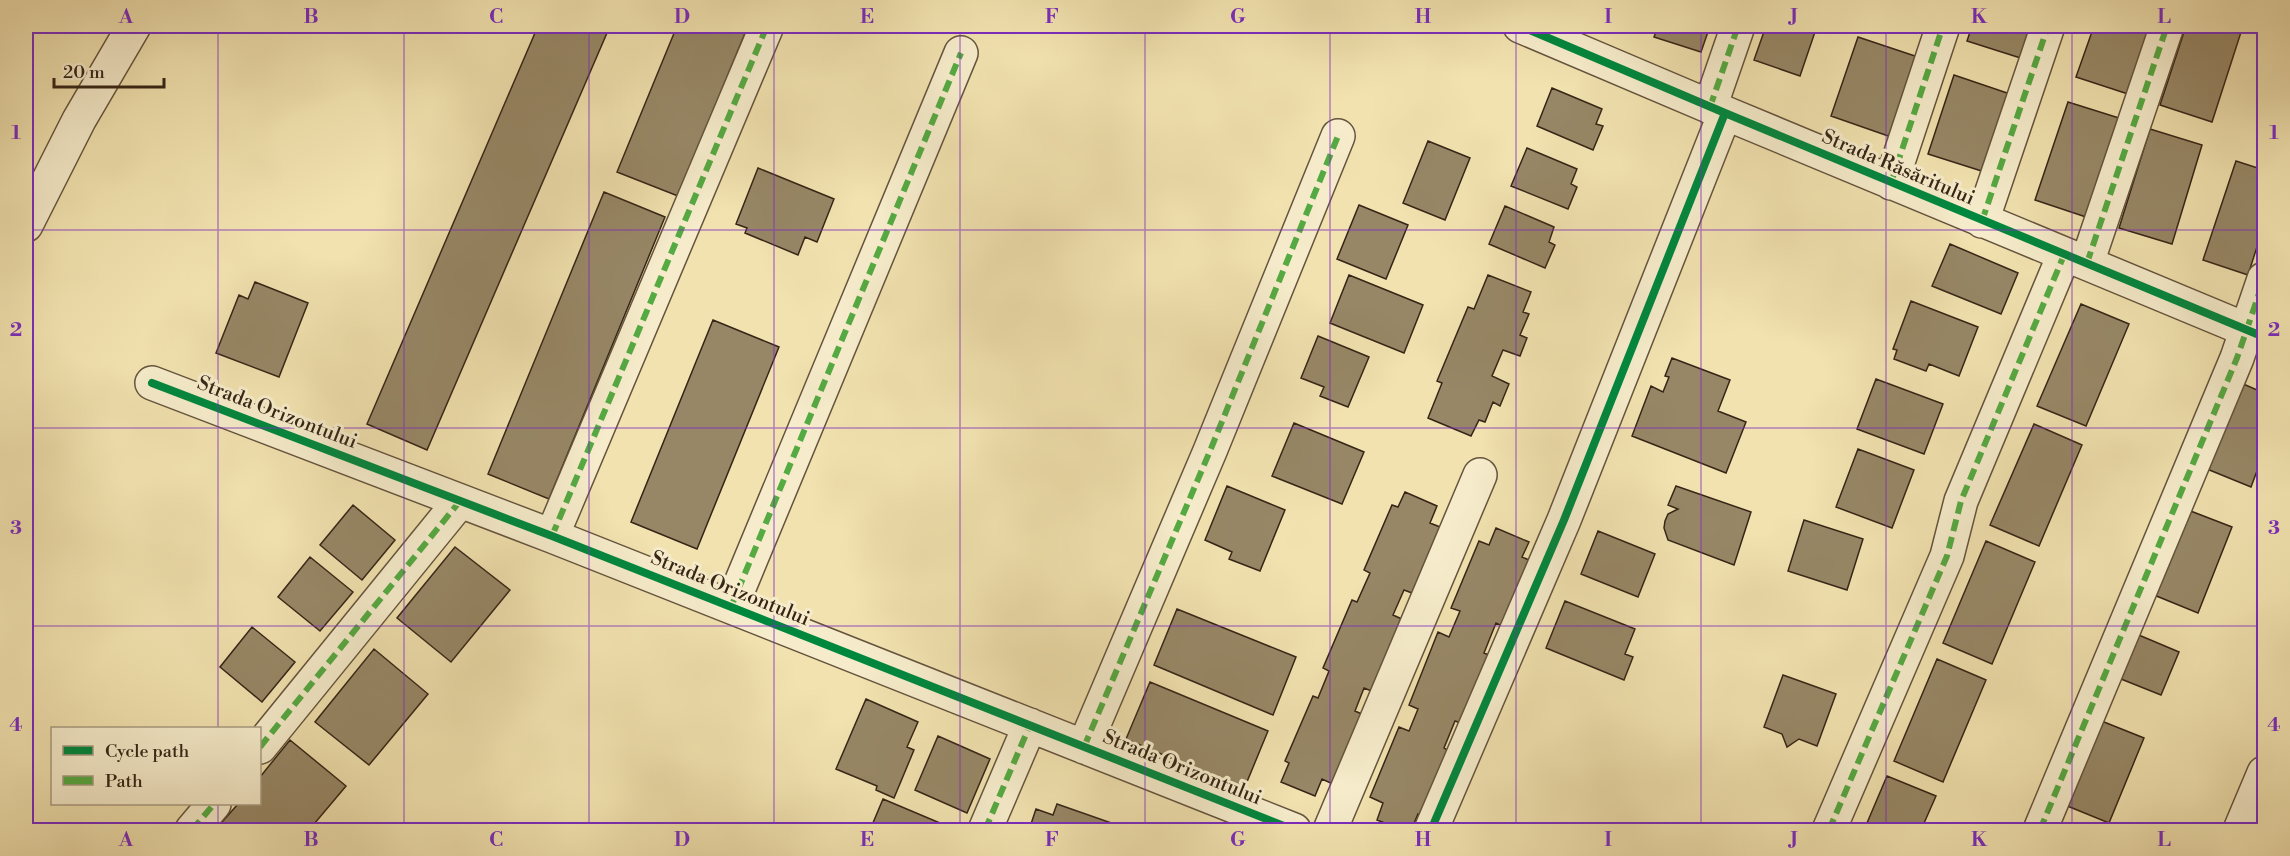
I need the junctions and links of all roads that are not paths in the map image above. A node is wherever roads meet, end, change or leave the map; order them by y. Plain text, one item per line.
1 (134, 26) edge
2 (767, 26) edge
3 (1520, 26) edge
4 (1738, 26) edge
5 (1943, 26) edge
6 (2048, 26) edge
7 (2168, 26) edge
8 (961, 53) dead end
9 (1718, 110) junction
10 (1338, 136) dead end
11 (1891, 183) junction
12 (1982, 221) junction
13 (26, 225) edge
14 (2075, 259) junction
15 (2265, 279) edge
16 (2256, 333) edge
17 (152, 383) dead end
18 (1480, 475) dead end
19 (460, 501) junction
20 (552, 536) junction
21 (731, 607) junction
22 (1030, 725) junction
23 (261, 746) edge
24 (1084, 747) junction
25 (2265, 773) edge
26 (213, 805) edge
27 (1287, 829) edge
28 (192, 831) edge
29 (985, 831) edge
30 (1330, 831) edge
31 (1431, 831) edge
32 (1829, 831) edge
33 (2040, 831) edge
34 (2240, 831) edge

1 - 13 street
2 - 20 street
3 - 9 street, Strada Răsăritului
4 - 9 street
5 - 11 street
6 - 12 street
7 - 14 street
8 - 21 street
9 - 11 street, Strada Răsăritului
9 - 31 street
10 - 24 street
11 - 12 street, Strada Răsăritului
12 - 14 street, Strada Răsăritului
14 - 16 street, Strada Răsăritului
14 - 32 street
15 - 16 street
16 - 33 street
17 - 19 street, Strada Orizontului
18 - 30 street
19 - 20 street, Strada Orizontului
19 - 23 street
20 - 21 street, Strada Orizontului
21 - 22 street, Strada Orizontului
22 - 24 street, Strada Orizontului
22 - 29 street
24 - 27 street, Strada Orizontului
25 - 34 street
26 - 28 street

